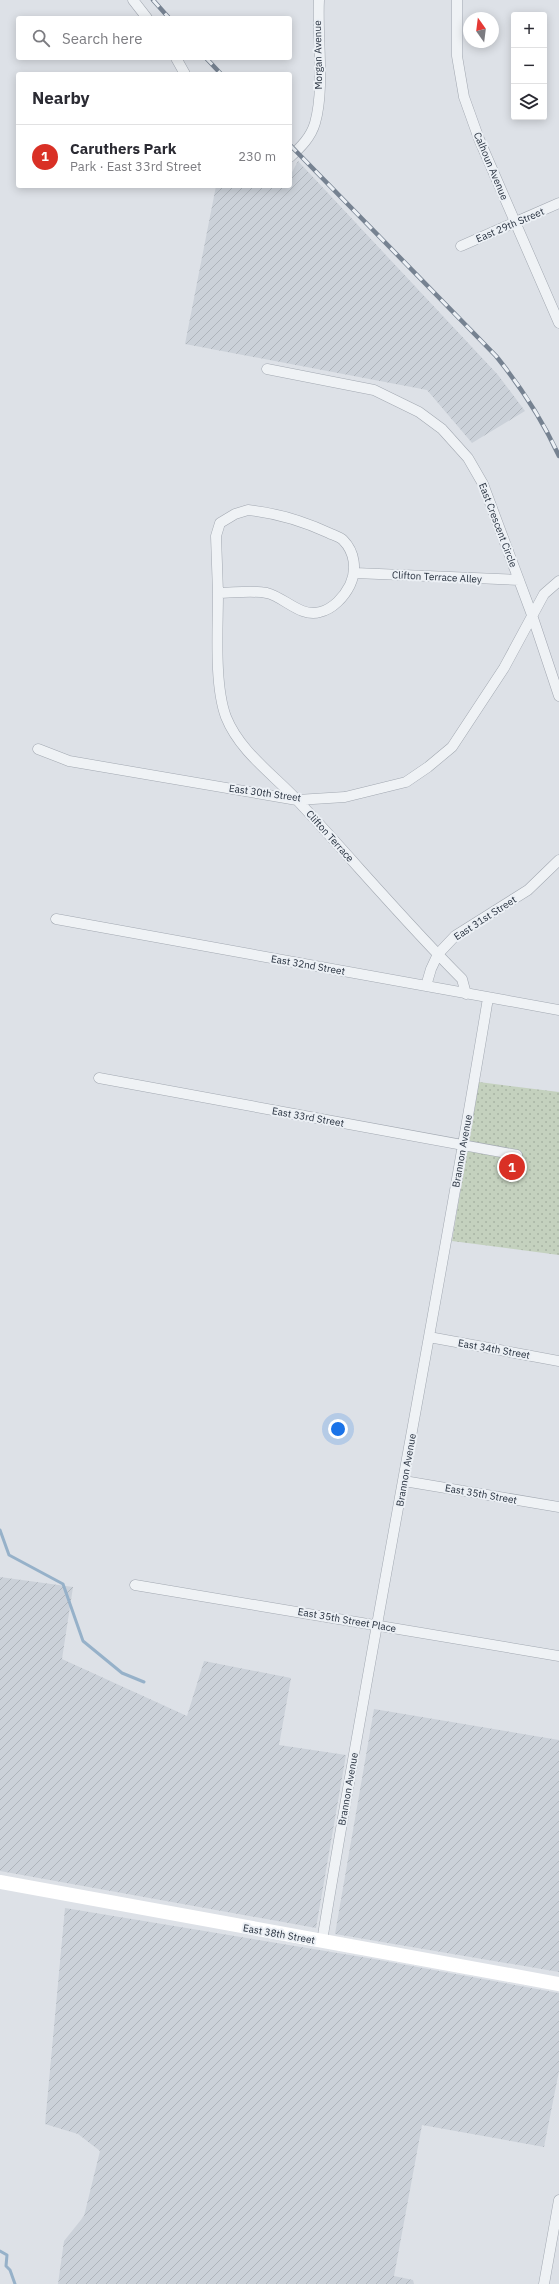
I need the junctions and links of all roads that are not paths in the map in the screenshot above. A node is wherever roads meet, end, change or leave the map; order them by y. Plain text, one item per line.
1 (133, 0) edge
2 (319, 0) edge
3 (457, 0) edge
4 (145, 16) edge
5 (177, 60) edge
6 (184, 72) edge
7 (293, 154) edge
8 (559, 203) edge
9 (515, 223) junction
10 (461, 246) dead end
11 (559, 323) edge
12 (266, 369) dead end
13 (355, 573) junction
14 (519, 580) junction
15 (559, 581) edge
16 (218, 593) junction
17 (532, 615) junction
18 (559, 696) edge
19 (38, 748) dead end
20 (297, 800) junction
21 (559, 860) edge
22 (56, 919) dead end
23 (438, 954) junction
24 (426, 986) junction
25 (466, 994) junction
26 (488, 998) junction
27 (559, 1010) edge
28 (99, 1078) dead end
29 (464, 1146) junction
30 (517, 1155) dead end
31 (429, 1338) junction
32 (559, 1361) edge
33 (404, 1481) junction
34 (559, 1507) edge
35 (135, 1585) dead end
36 (378, 1626) junction
37 (559, 1656) edge
38 (0, 1882) edge
39 (322, 1941) junction
40 (559, 1984) edge
41 (559, 2200) edge
42 (544, 2284) edge

1 - 4 street
2 - 7 street, Morgan Avenue
3 - 9 street, Calhoun Avenue
5 - 6 street
8 - 9 street, East 29th Street
9 - 10 street, East 29th Street
9 - 11 street, Calhoun Avenue
12 - 14 street, East Crescent Circle
13 - 14 street, Clifton Terrace Alley
13 - 16 street
13 - 16 street, Clifton Terrace
14 - 17 street, East Crescent Circle
15 - 17 street, East 30th Street
16 - 20 street, Clifton Terrace
17 - 18 street, East Crescent Circle
17 - 20 street, East 30th Street
19 - 20 street, East 30th Street
20 - 23 street, Clifton Terrace
21 - 23 street, East 31st Street
22 - 24 street, East 32nd Street
23 - 24 street, East 31st Street
23 - 25 street, Clifton Terrace
24 - 25 street, East 32nd Street
25 - 26 street, East 32nd Street
26 - 27 street, East 32nd Street
26 - 29 street, Brannon Avenue
28 - 29 street, East 33rd Street
29 - 30 street, East 33rd Street
29 - 31 street, Brannon Avenue
31 - 32 street, East 34th Street
31 - 33 street, Brannon Avenue
33 - 34 street, East 35th Street
33 - 36 street, Brannon Avenue
35 - 36 street, East 35th Street Place
36 - 37 street, East 35th Street Place
36 - 39 street, Brannon Avenue
38 - 39 main road, East 38th Street
39 - 40 main road, East 38th Street
41 - 42 street

